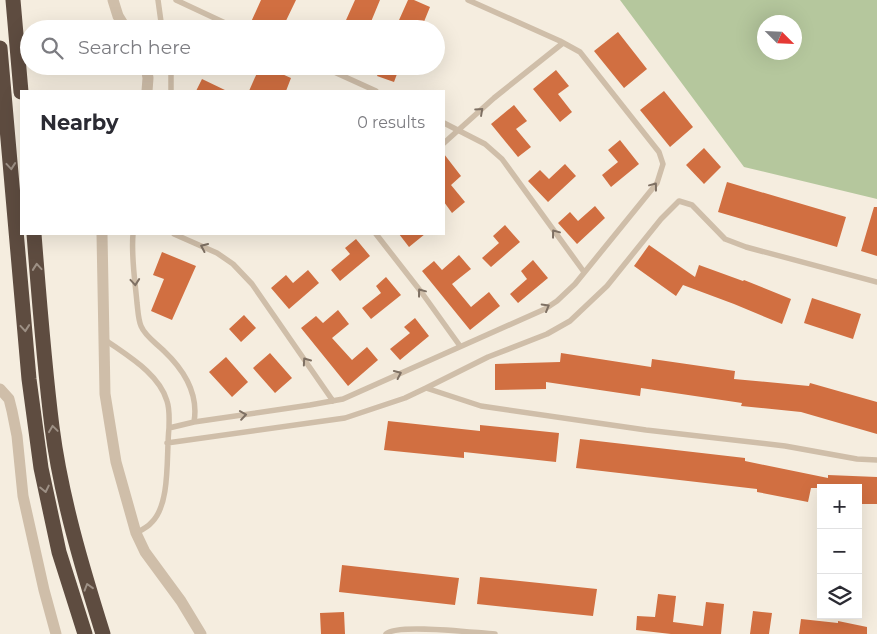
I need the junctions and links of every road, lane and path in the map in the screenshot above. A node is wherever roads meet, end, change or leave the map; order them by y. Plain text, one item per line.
1 (13, 0) edge
2 (113, 0) edge
3 (158, 0) edge
4 (176, 0) edge
5 (468, 0) edge
6 (120, 20) edge
7 (161, 20) edge
8 (219, 20) edge
9 (563, 43) junction
10 (0, 48) edge
11 (148, 75) edge
12 (171, 75) edge
13 (341, 75) edge
14 (21, 90) edge
15 (147, 90) edge
16 (172, 90) edge
17 (374, 90) edge
18 (445, 123) edge
19 (459, 130) junction
20 (445, 142) edge
21 (34, 235) edge
22 (102, 235) edge
23 (133, 235) edge
24 (176, 235) edge
25 (377, 235) edge
26 (584, 272) junction
27 (877, 282) edge
28 (104, 339) junction
29 (460, 346) junction
30 (426, 388) junction
31 (0, 389) edge
32 (333, 401) junction
33 (194, 422) junction
34 (169, 428) junction
35 (167, 443) junction
36 (877, 460) edge
37 (136, 533) junction
38 (56, 634) edge
39 (85, 634) edge
40 (103, 634) edge
41 (201, 634) edge
42 (386, 634) edge
43 (495, 634) edge

1 - 14 highway
2 - 6 street
3 - 7 lane
4 - 8 lane
5 - 9 lane
19 -> 9 lane
26 -> 9 lane
10 -> 39 highway
11 - 15 street
12 - 16 lane
13 - 17 lane
18 - 19 lane
19 - 20 lane
26 -> 19 lane
40 -> 21 highway
22 - 28 street
23 -> 33 lane
32 -> 24 lane
29 -> 25 lane
29 -> 26 lane
27 - 30 lane
28 - 34 lane
28 - 37 street
32 -> 29 lane
30 - 35 lane
30 - 36 lane
31 - 38 street
33 -> 32 lane
33 - 34 lane
34 - 35 lane
35 - 37 lane
37 - 41 street
42 - 43 lane

